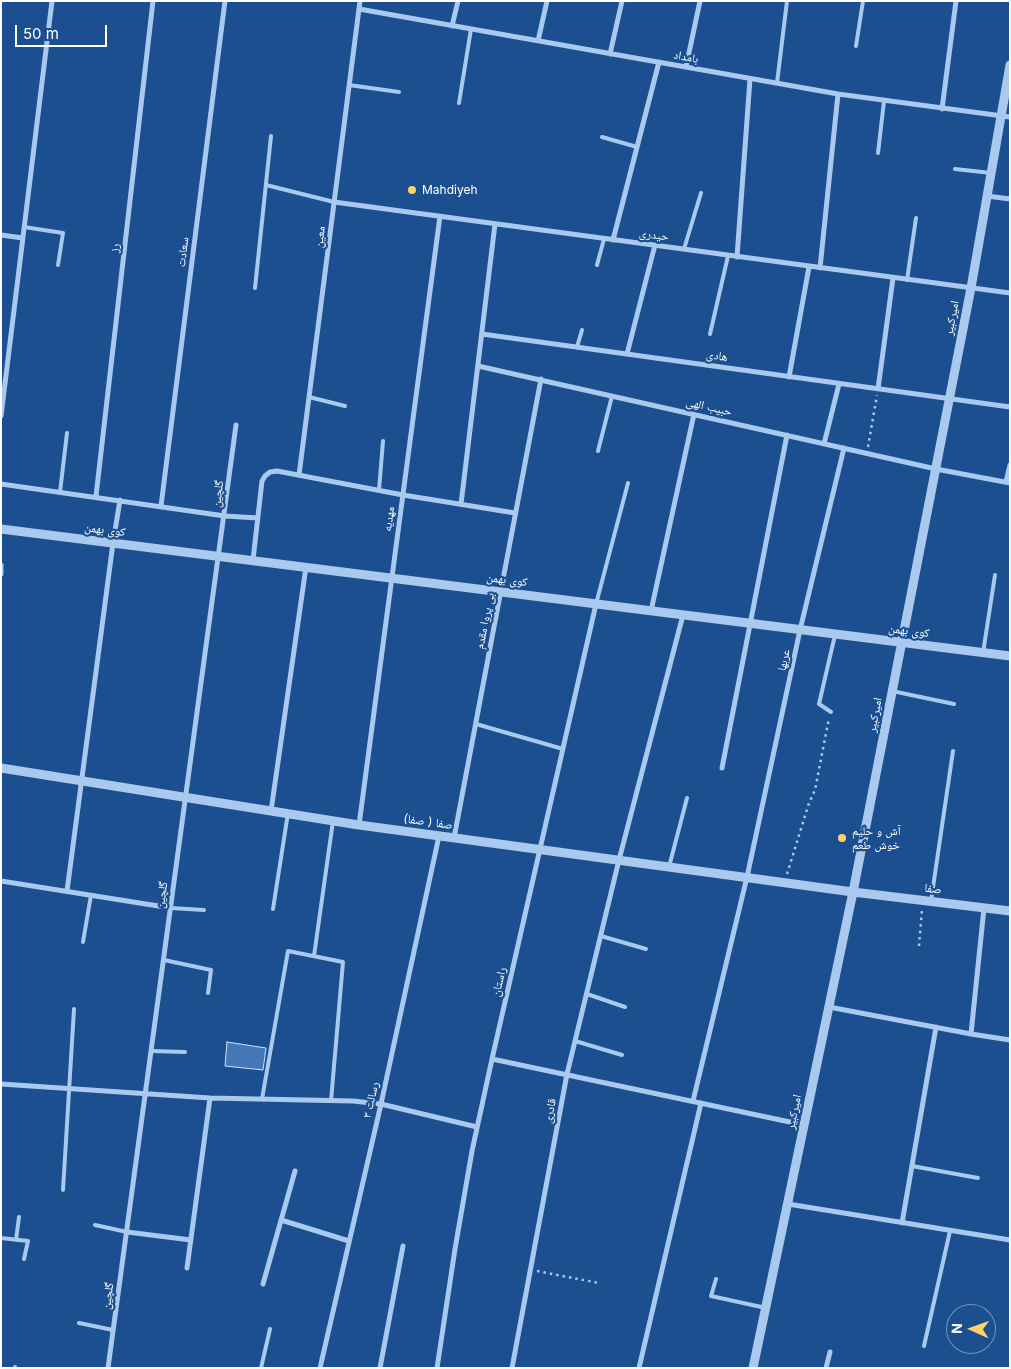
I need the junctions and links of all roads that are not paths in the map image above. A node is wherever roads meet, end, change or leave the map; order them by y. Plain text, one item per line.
1 (52, 1) edge
2 (153, 1) edge
3 (225, 1) edge
4 (360, 1) edge
5 (458, 1) edge
6 (546, 1) edge
7 (622, 1) edge
8 (700, 1) edge
9 (787, 1) edge
10 (863, 1) edge
11 (956, 1) edge
12 (359, 9) junction
13 (452, 26) junction
14 (471, 29) junction
15 (538, 41) junction
16 (856, 46) dead end
17 (610, 54) junction
18 (659, 62) junction
19 (1010, 65) edge
20 (686, 67) junction
21 (750, 78) junction
22 (777, 83) junction
23 (349, 85) junction
24 (399, 92) dead end
25 (838, 94) junction
26 (884, 101) junction
27 (459, 103) dead end
28 (942, 108) junction
29 (1005, 116) edge
30 (271, 136) dead end
31 (602, 137) dead end
32 (637, 147) junction
33 (878, 153) dead end
34 (955, 169) dead end
35 (991, 173) junction
36 (266, 185) junction
37 (701, 193) dead end
38 (987, 196) junction
39 (1010, 199) edge
40 (334, 202) junction
41 (440, 216) junction
42 (916, 218) dead end
43 (495, 224) junction
44 (24, 227) junction
45 (1, 235) edge
46 (23, 238) junction
47 (604, 239) junction
48 (613, 240) junction
49 (654, 246) junction
50 (684, 250) junction
51 (728, 256) junction
52 (737, 257) junction
53 (58, 265) dead end
54 (597, 265) dead end
55 (809, 267) junction
56 (820, 268) junction
57 (893, 278) junction
58 (907, 280) junction
59 (255, 288) dead end
60 (970, 288) junction
61 (1010, 293) edge
62 (582, 330) dead end
63 (482, 334) junction
64 (710, 334) dead end
65 (577, 347) junction
66 (627, 354) junction
67 (478, 366) junction
68 (789, 376) junction
69 (541, 379) junction
70 (839, 384) junction
71 (878, 389) junction
72 (612, 396) junction
73 (309, 397) junction
74 (949, 399) junction
75 (346, 406) dead end
76 (1010, 407) edge
77 (694, 414) junction
78 (1, 416) edge
79 (236, 425) dead end
80 (66, 432) dead end
81 (787, 435) junction
82 (383, 441) dead end
83 (824, 444) junction
84 (844, 448) junction
85 (598, 451) dead end
86 (1010, 465) edge
87 (936, 469) junction
88 (299, 475) junction
89 (1008, 482) edge
90 (628, 483) dead end
91 (1, 484) edge
92 (378, 490) junction
93 (60, 492) junction
94 (403, 495) junction
95 (96, 496) junction
96 (120, 500) junction
97 (461, 504) junction
98 (161, 506) junction
99 (516, 512) junction
100 (225, 516) junction
101 (258, 518) junction
102 (1, 529) edge
103 (113, 543) junction
104 (219, 556) junction
105 (253, 560) junction
106 (1, 565) edge
107 (306, 567) junction
108 (1, 574) edge
109 (995, 575) dead end
110 (392, 577) junction
111 (501, 592) junction
112 (596, 604) junction
113 (652, 611) junction
114 (682, 615) junction
115 (751, 624) junction
116 (800, 630) junction
117 (835, 634) junction
118 (902, 643) junction
119 (983, 653) junction
120 (1010, 656) edge
121 (892, 691) junction
122 (954, 704) dead end
123 (831, 712) road end
124 (476, 724) junction
125 (563, 749) junction
126 (953, 751) dead end
127 (1, 768) edge
128 (722, 768) dead end
129 (81, 781) junction
130 (186, 797) junction
131 (687, 798) dead end
132 (271, 811) junction
133 (288, 813) junction
134 (333, 821) junction
135 (359, 825) junction
136 (439, 836) junction
137 (454, 838) junction
138 (541, 849) junction
139 (619, 860) junction
140 (669, 867) junction
141 (747, 877) junction
142 (1, 881) edge
143 (67, 891) junction
144 (853, 892) junction
145 (91, 895) junction
146 (927, 901) junction
147 (171, 908) junction
148 (984, 908) junction
149 (273, 909) dead end
150 (204, 910) dead end
151 (1010, 911) edge
152 (601, 936) junction
153 (83, 942) dead end
154 (646, 949) dead end
155 (314, 956) junction
156 (164, 960) junction
157 (208, 993) dead end
158 (587, 994) junction
159 (625, 1007) dead end
160 (829, 1007) junction
161 (74, 1009) dead end
162 (936, 1028) junction
163 (971, 1034) junction
164 (1010, 1040) edge
165 (575, 1041) junction
166 (151, 1051) junction
167 (185, 1052) dead end
168 (622, 1055) dead end
169 (492, 1059) junction
170 (567, 1074) junction
171 (1, 1084) edge
172 (69, 1089) junction
173 (146, 1094) junction
174 (210, 1098) junction
175 (262, 1099) junction
176 (331, 1101) junction
177 (693, 1101) junction
178 (701, 1103) junction
179 (381, 1104) junction
180 (804, 1125) junction
181 (477, 1127) junction
182 (912, 1166) junction
183 (295, 1170) dead end
184 (978, 1178) dead end
185 (63, 1190) dead end
186 (788, 1204) junction
187 (19, 1217) dead end
188 (281, 1220) junction
189 (902, 1223) junction
190 (95, 1225) dead end
191 (950, 1231) junction
192 (127, 1232) junction
193 (1, 1238) edge
194 (16, 1240) junction
195 (190, 1240) junction
196 (1010, 1240) edge
197 (349, 1241) junction
198 (403, 1246) dead end
199 (24, 1259) dead end
200 (187, 1268) dead end
201 (716, 1279) dead end
202 (263, 1284) dead end
203 (766, 1308) junction
204 (79, 1323) dead end
205 (270, 1329) dead end
206 (113, 1330) junction
207 (924, 1346) dead end
208 (830, 1352) dead end
209 (108, 1368) edge
210 (261, 1368) edge
211 (320, 1368) edge
212 (380, 1368) edge
213 (437, 1368) edge
214 (512, 1368) edge
215 (640, 1368) edge
216 (753, 1368) edge
217 (826, 1368) edge

1 - 44 street
2 - 95 street, رز
3 - 98 street, سعادت
4 - 12 street, معین
5 - 13 street
6 - 15 street
7 - 17 street
8 - 20 street
9 - 22 lane
10 - 16 lane
11 - 28 street
12 - 13 street, بامداد
12 - 23 street, معین
13 - 14 street, بامداد
14 - 15 street, بامداد
14 - 27 lane
15 - 17 street, بامداد
17 - 18 street, بامداد
18 - 20 street, بامداد
18 - 32 street
19 - 29 street, امیرکبیر
20 - 21 street, بامداد
21 - 22 street, بامداد
21 - 52 street
22 - 25 street, بامداد
23 - 24 lane
23 - 40 street, معین
25 - 26 street, بامداد
25 - 56 street
26 - 28 street, بامداد
26 - 33 lane
28 - 29 street, بامداد
29 - 35 street, امیرکبیر
30 - 36 lane
31 - 32 lane
32 - 48 street
34 - 35 lane
35 - 38 street, امیرکبیر
36 - 40 lane
36 - 59 lane
37 - 50 lane
38 - 39 street
38 - 60 street, امیرکبیر
40 - 41 street, حیدری
40 - 73 street, معین
41 - 43 street, حیدری
41 - 94 street, مهدیه
42 - 58 lane
43 - 47 street, حیدری
43 - 63 street
44 - 46 street
44 - 53 lane
45 - 46 street
46 - 78 street
47 - 48 street, حیدری
47 - 54 lane
48 - 49 street, حیدری
49 - 50 street, حیدری
49 - 66 street
50 - 51 street, حیدری
51 - 52 street, حیدری
51 - 64 lane
52 - 55 street, حیدری
55 - 56 street, حیدری
55 - 68 street
56 - 57 street, حیدری
57 - 58 street, حیدری
57 - 71 street
58 - 60 street, حیدری
60 - 61 street, حیدری
60 - 74 street, امیرکبیر
62 - 65 lane
63 - 65 street, هادی
63 - 67 street
65 - 66 street, هادی
66 - 68 street, هادی
67 - 69 street, حبیب الهی
67 - 97 street
68 - 70 street, هادی
69 - 72 street, حبیب الهی
69 - 99 street, بی پروا مقدم
70 - 71 street, هادی
70 - 83 street
71 - 74 street, هادی
72 - 77 street, حبیب الهی
72 - 85 lane
73 - 75 lane
73 - 88 street, معین
74 - 76 street, هادی
74 - 87 street, امیرکبیر
77 - 81 street, حبیب الهی
77 - 113 street
79 - 100 street, گلچین
80 - 93 lane
81 - 83 street, حبیب الهی
81 - 115 street
82 - 92 lane
83 - 84 street, حبیب الهی
84 - 87 street, حبیب الهی
84 - 116 street, عربها
86 - 89 street
87 - 89 street, حبیب الهی
87 - 118 street, امیرکبیر
88 - 92 street
88 - 101 street
90 - 112 lane
91 - 93 street
92 - 94 street
93 - 95 street
94 - 97 street
94 - 110 street, مهدیه
95 - 96 street
96 - 98 street
96 - 103 street
97 - 99 street
98 - 100 street
99 - 111 street, بی پروا مقدم
100 - 101 street
100 - 104 street, گلچین
101 - 105 street
102 - 103 street, کوی بهمن
103 - 104 street, کوی بهمن
103 - 129 street
104 - 105 street, کوی بهمن
104 - 130 street, گلچین
105 - 107 street, کوی بهمن
106 - 108 street
107 - 110 street, کوی بهمن
107 - 132 street
109 - 119 lane
110 - 111 street, کوی بهمن
110 - 135 street, مهدیه
111 - 112 street, کوی بهمن
111 - 124 street, بی پروا مقدم
112 - 113 street, کوی بهمن
112 - 125 street, راستان
113 - 114 street, کوی بهمن
114 - 115 street, کوی بهمن
114 - 139 street, قادری
115 - 116 street, کوی بهمن
115 - 128 street
116 - 117 street, کوی بهمن
116 - 141 street, عربها
117 - 118 street, کوی بهمن
117 - 123 lane
118 - 119 street, کوی بهمن
118 - 121 street, امیرکبیر
119 - 120 street, کوی بهمن
121 - 122 lane
121 - 144 street, امیرکبیر
124 - 125 lane
124 - 137 street, بی پروا مقدم
125 - 138 street, راستان
126 - 146 lane
127 - 129 street, صفا ( صفا)
129 - 130 street, صفا ( صفا)
129 - 143 street
130 - 132 street, صفا ( صفا)
130 - 147 street, گلچین
131 - 140 lane
132 - 133 street, صفا ( صفا)
133 - 134 street, صفا ( صفا)
133 - 149 lane
134 - 135 street, صفا ( صفا)
134 - 155 lane
135 - 136 street, صفا ( صفا)
136 - 137 street, صفا ( صفا)
136 - 179 street, رسالت ۳
137 - 138 street, صفا ( صفا)
138 - 139 street, صفا ( صفا)
138 - 169 street, راستان
139 - 140 street, صفا ( صفا)
139 - 152 street, قادری
140 - 141 street, صفا ( صفا)
141 - 144 street, صفا ( صفا)
141 - 177 street, عربها
142 - 143 street
143 - 145 street
144 - 146 street, صفا
144 - 160 street, امیرکبیر
145 - 147 street
145 - 153 lane
146 - 148 street, صفا
147 - 150 lane
147 - 156 street, گلچین
148 - 151 street, صفا
148 - 163 street
152 - 154 lane
152 - 158 street, قادری
155 - 175 lane
155 - 176 lane
156 - 157 lane
156 - 166 street, گلچین
158 - 159 lane
158 - 165 street, قادری
160 - 162 street
160 - 180 street, امیرکبیر
161 - 172 lane
162 - 163 street
162 - 182 street
163 - 164 street
165 - 168 lane
165 - 170 street, قادری
166 - 167 lane
166 - 173 street, گلچین
169 - 170 street
169 - 181 street, راستان
170 - 177 street
170 - 214 street, قادری
171 - 172 street
172 - 173 street
172 - 185 lane
173 - 174 street
173 - 192 street, گلچین
174 - 175 street
174 - 195 street
175 - 176 street
176 - 179 street
177 - 178 street
178 - 180 street
178 - 215 street
179 - 181 street
179 - 197 street, رسالت ۳
180 - 186 street, امیرکبیر
181 - 213 street, راستان
182 - 184 lane
182 - 189 street
183 - 188 street
186 - 189 street
186 - 203 street, امیرکبیر
187 - 194 lane
188 - 197 street
188 - 202 street
189 - 191 street
190 - 192 lane
191 - 196 street
191 - 207 lane
192 - 195 street
192 - 206 street, گلچین
193 - 194 lane
194 - 199 lane
195 - 200 street
197 - 211 street, رسالت ۳
198 - 212 street
201 - 203 lane
203 - 216 street, امیرکبیر
204 - 206 lane
205 - 210 lane
206 - 209 street, گلچین
208 - 217 street

